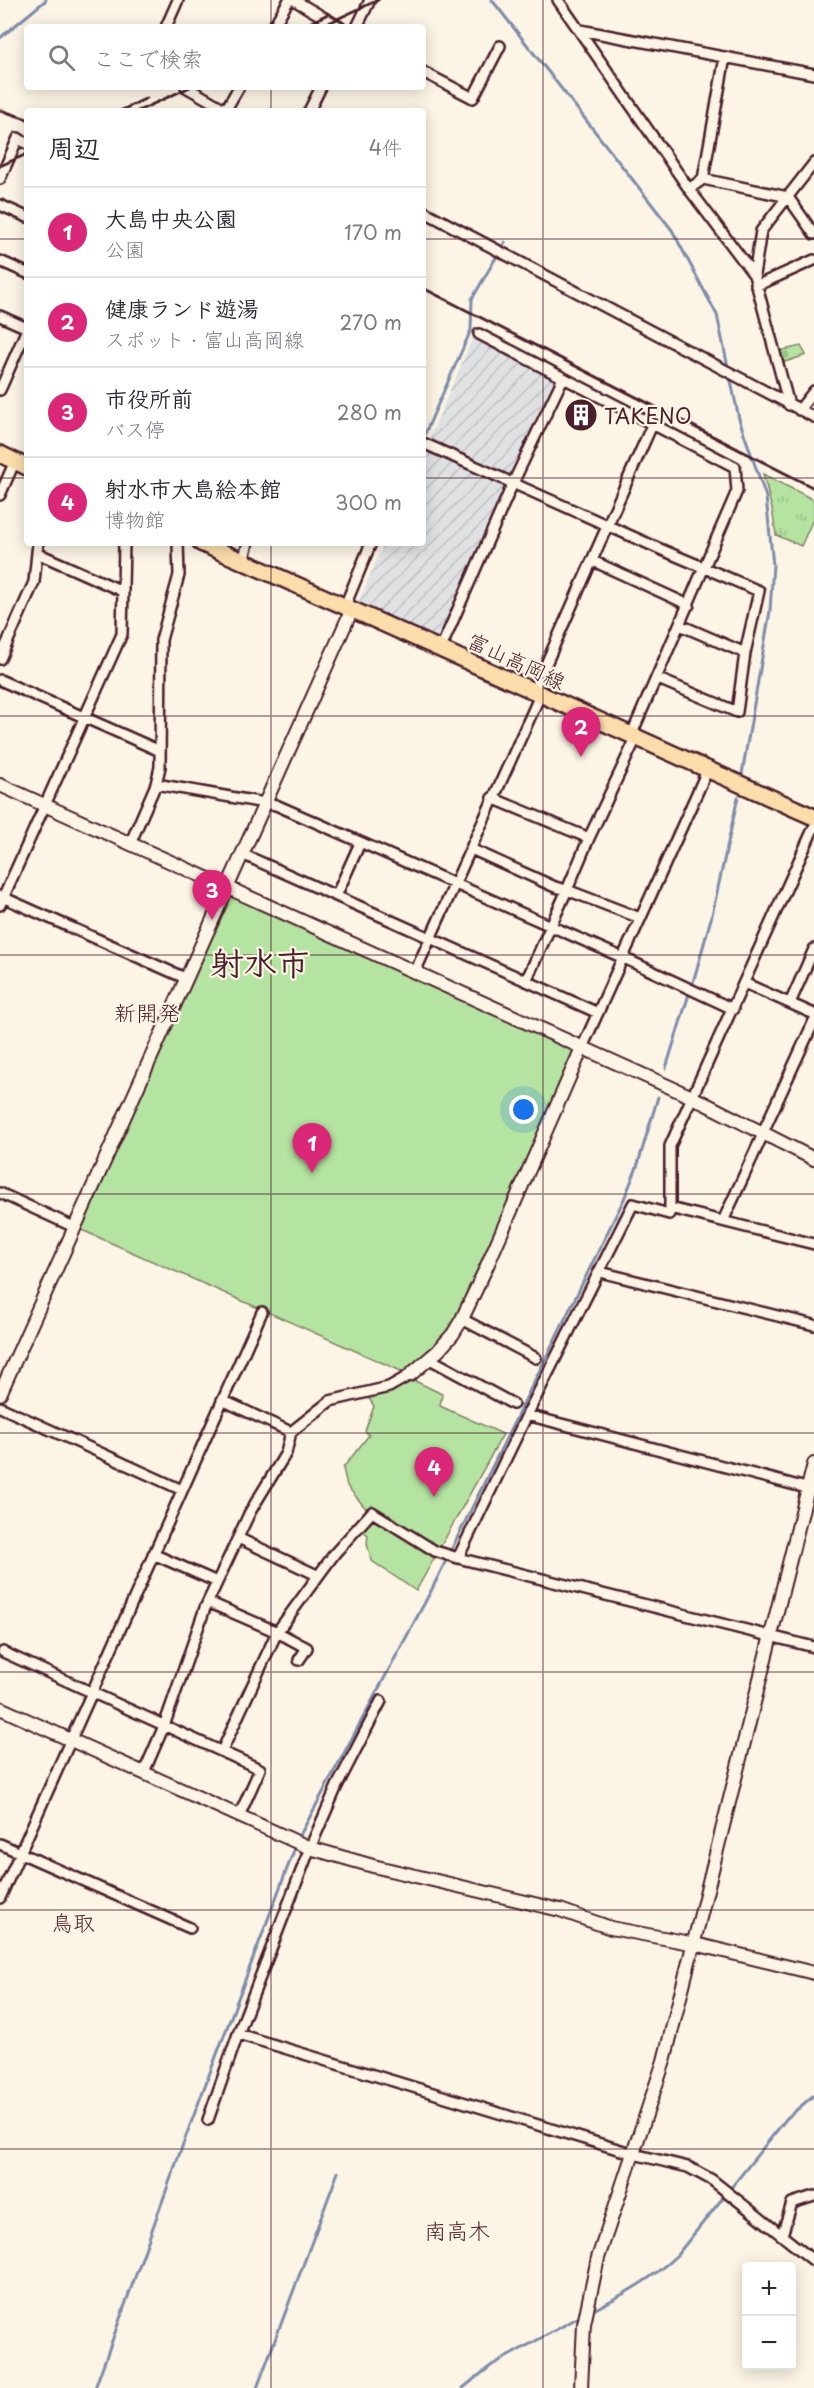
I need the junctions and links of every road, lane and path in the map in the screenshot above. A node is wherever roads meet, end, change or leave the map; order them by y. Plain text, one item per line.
1 (178, 0) edge
2 (289, 0) edge
3 (294, 0) edge
4 (370, 0) edge
5 (558, 0) edge
6 (167, 24) edge
7 (275, 24) edge
8 (335, 24) edge
9 (358, 24) edge
10 (580, 30) junction
11 (501, 46) dead end
12 (725, 57) junction
13 (426, 74) edge
14 (814, 75) edge
15 (191, 90) edge
16 (236, 90) edge
17 (320, 90) edge
18 (221, 108) edge
19 (228, 108) edge
20 (310, 108) edge
21 (24, 142) edge
22 (814, 163) edge
23 (0, 179) edge
24 (703, 180) junction
25 (689, 189) junction
26 (788, 197) junction
27 (0, 204) edge
28 (426, 213) edge
29 (24, 215) edge
30 (814, 234) edge
31 (814, 260) edge
32 (0, 261) edge
33 (24, 272) edge
34 (754, 275) junction
35 (756, 286) junction
36 (0, 316) edge
37 (24, 327) edge
38 (24, 334) edge
39 (479, 334) dead end
40 (4, 372) edge
41 (563, 378) junction
42 (0, 390) edge
43 (814, 391) edge
44 (789, 405) junction
45 (799, 410) junction
46 (814, 417) edge
47 (652, 426) junction
48 (426, 444) edge
49 (0, 454) edge
50 (21, 464) edge
51 (513, 483) junction
52 (0, 495) edge
53 (607, 525) junction
54 (124, 546) edge
55 (178, 546) edge
56 (208, 546) edge
57 (247, 546) edge
58 (370, 546) edge
59 (37, 548) edge
60 (243, 561) junction
61 (593, 561) junction
62 (704, 569) junction
63 (122, 591) junction
64 (689, 604) junction
65 (350, 608) junction
66 (680, 625) junction
67 (441, 648) junction
68 (745, 653) junction
69 (0, 659) edge
70 (656, 678) junction
71 (0, 680) edge
72 (537, 692) junction
73 (86, 717) junction
74 (633, 737) junction
75 (160, 751) junction
76 (707, 771) junction
77 (156, 784) junction
78 (0, 785) edge
79 (492, 798) junction
80 (265, 802) junction
81 (45, 806) junction
82 (814, 817) edge
83 (814, 827) edge
84 (589, 838) junction
85 (360, 843) junction
86 (130, 844) junction
87 (471, 849) junction
88 (242, 854) junction
89 (455, 884) junction
90 (226, 886) junction
91 (567, 890) junction
92 (336, 896) junction
93 (1, 900) edge
94 (640, 918) junction
95 (550, 927) junction
96 (430, 938) junction
97 (814, 949) edge
98 (622, 958) junction
99 (415, 972) junction
100 (185, 978) junction
101 (526, 981) junction
102 (744, 983) junction
103 (790, 1003) junction
104 (733, 1010) junction
105 (598, 1013) junction
106 (814, 1014) edge
107 (814, 1022) edge
108 (582, 1048) junction
109 (692, 1097) junction
110 (764, 1132) junction
111 (814, 1159) edge
112 (0, 1193) edge
113 (669, 1214) dead end
114 (723, 1221) junction
115 (74, 1227) junction
116 (814, 1244) edge
117 (600, 1272) junction
118 (262, 1312) dead end
119 (462, 1319) junction
120 (814, 1325) edge
121 (536, 1358) dead end
122 (430, 1359) junction
123 (411, 1375) joint
124 (0, 1394) edge
125 (222, 1400) junction
126 (513, 1404) dead end
127 (0, 1407) edge
128 (527, 1415) junction
129 (291, 1432) junction
130 (814, 1464) edge
131 (811, 1489) edge
132 (182, 1490) junction
133 (238, 1538) junction
134 (153, 1554) junction
135 (458, 1558) junction
136 (317, 1575) junction
137 (217, 1582) junction
138 (208, 1602) junction
139 (277, 1632) junction
140 (770, 1636) junction
141 (814, 1647) edge
142 (3, 1652) dead end
143 (299, 1660) dead end
144 (92, 1694) junction
145 (381, 1701) dead end
146 (0, 1708) edge
147 (164, 1726) junction
148 (72, 1740) junction
149 (222, 1751) junction
150 (144, 1772) junction
151 (239, 1816) junction
152 (0, 1844) edge
153 (310, 1848) junction
154 (20, 1853) junction
155 (0, 1898) edge
156 (190, 1928) dead end
157 (695, 1944) junction
158 (814, 1973) edge
159 (238, 2034) junction
160 (208, 2120) dead end
161 (634, 2154) junction
162 (814, 2196) edge
163 (782, 2235) junction
164 (814, 2261) edge
165 (580, 2388) edge

1 - 6 street
2 - 7 street
3 - 8 street
4 - 9 street
5 - 10 street
10 - 12 street
10 - 25 street
11 - 13 street
12 - 14 street
12 - 24 street
15 - 18 street
16 - 19 street
17 - 20 street
21 - 23 street
22 - 26 street
24 - 25 street
24 - 26 street
25 - 34 street
26 - 30 street
26 - 34 street
27 - 29 street
28 - 44 street
31 - 35 street
32 - 33 street
34 - 35 street
35 - 44 street
36 - 37 street
38 - 40 street
39 - 41 street
40 - 42 street
41 - 47 street
41 - 51 street
43 - 45 street
44 - 45 street
45 - 46 street
47 - 53 street
47 - 62 street
48 - 51 street
49 - 50 main road
50 - 52 street
51 - 53 street
51 - 67 street
53 - 61 street
53 - 62 street
54 - 63 street
55 - 75 street
56 - 60 main road, 富山高岡線
57 - 60 street
58 - 65 street
59 - 63 street
59 - 69 street
60 - 65 main road, 富山高岡線
61 - 64 street
61 - 72 street
62 - 64 street
62 - 68 street
63 - 73 street
64 - 66 street
65 - 67 main road, 富山高岡線
65 - 80 street
66 - 68 street
66 - 70 street
67 - 72 main road, 富山高岡線
68 - 70 street
70 - 74 street
71 - 73 street
72 - 74 main road, 富山高岡線
72 - 79 street
73 - 75 street
73 - 81 street
74 - 76 main road, 富山高岡線
74 - 84 street
75 - 77 street
76 - 82 main road, 富山高岡線
76 - 94 street
77 - 80 street
77 - 86 street
78 - 81 street
79 - 84 street
79 - 87 street
80 - 85 street
80 - 88 street
81 - 86 street
81 - 93 street
83 - 102 street
84 - 91 street
85 - 89 street
85 - 92 street
86 - 90 street
87 - 89 street
87 - 91 street
88 - 90 street
88 - 92 street
89 - 95 street
89 - 96 street
90 - 99 street
90 - 100 street
91 - 94 street
91 - 95 street
92 - 96 street
93 - 100 street
94 - 98 street
95 - 98 street
95 - 101 street
96 - 99 street
96 - 101 street
97 - 103 street
98 - 104 street
98 - 105 street
99 - 108 street
100 - 115 street
101 - 105 street
102 - 103 street
102 - 104 street
103 - 106 street
104 - 109 street
105 - 108 street
107 - 110 street
108 - 109 street
108 - 119 street
109 - 110 street
109 - 114 street
110 - 111 street
110 - 114 street
112 - 115 street
113 - 117 street
114 - 116 street
115 - 124 street
117 - 120 street
117 - 128 street
118 - 125 street
119 - 121 street
119 - 122 street
122 - 123 street
122 - 126 street
123 - 129 street
125 - 129 street
125 - 132 street
127 - 132 street
128 - 131 street
128 - 135 street
129 - 133 street
130 - 131 street
131 - 140 street
132 - 134 street
133 - 136 street
133 - 137 street
134 - 137 street
134 - 144 street
135 - 136 street
135 - 140 street
136 - 139 street
137 - 138 street
138 - 139 street
138 - 147 street
139 - 143 street
139 - 149 street
140 - 141 street
140 - 157 street
142 - 144 street
144 - 147 street
144 - 148 street
145 - 153 street
146 - 148 street
147 - 149 street
147 - 150 street
148 - 150 street
148 - 154 street
149 - 151 street
150 - 151 street
151 - 153 street
152 - 154 street
153 - 157 street
153 - 159 street
154 - 155 street
154 - 156 street
157 - 158 street
157 - 161 street
159 - 160 street
159 - 161 street
161 - 163 street
161 - 165 street
162 - 163 street
163 - 164 street

